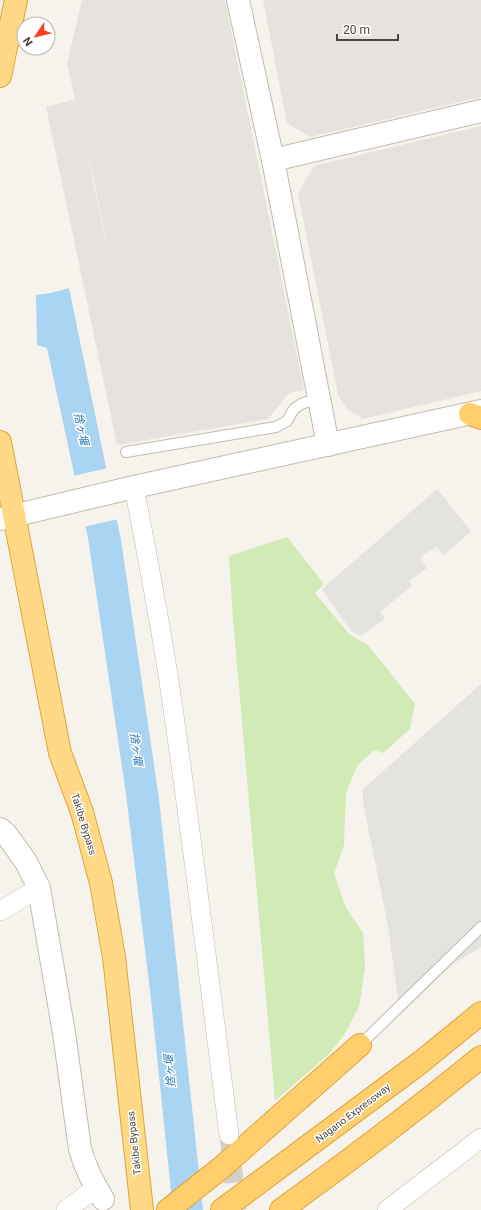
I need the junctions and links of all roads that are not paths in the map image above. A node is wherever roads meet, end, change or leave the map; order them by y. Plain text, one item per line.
1 (16, 0) edge
2 (238, 0) edge
3 (0, 76) edge
4 (481, 111) edge
5 (273, 160) junction
6 (319, 398) junction
7 (477, 414) edge
8 (0, 442) edge
9 (328, 445) junction
10 (126, 452) dead end
11 (130, 488) junction
12 (7, 517) edge
13 (0, 829) edge
14 (39, 888) junction
15 (0, 911) edge
16 (481, 927) edge
17 (481, 1013) edge
18 (360, 1045) joint
19 (481, 1057) edge
20 (229, 1135) tunnel mouth
21 (481, 1138) edge
22 (102, 1199) edge
23 (223, 1209) edge
24 (66, 1210) edge
25 (142, 1210) edge
26 (168, 1210) edge
27 (281, 1210) edge
28 (387, 1210) edge

1 - 3 highway
2 - 5 street
4 - 5 street
5 - 6 street
6 - 9 street
6 - 10 lane
7 - 9 street
8 - 12 highway, Takibe Bypass
9 - 11 street
11 - 12 street
11 - 20 street
12 - 25 highway, Takibe Bypass
13 - 14 street
14 - 15 street
14 - 22 street
16 - 18 lane
17 - 23 highway, Nagano Expressway
18 - 26 highway
19 - 27 highway
21 - 28 street
22 - 24 street

